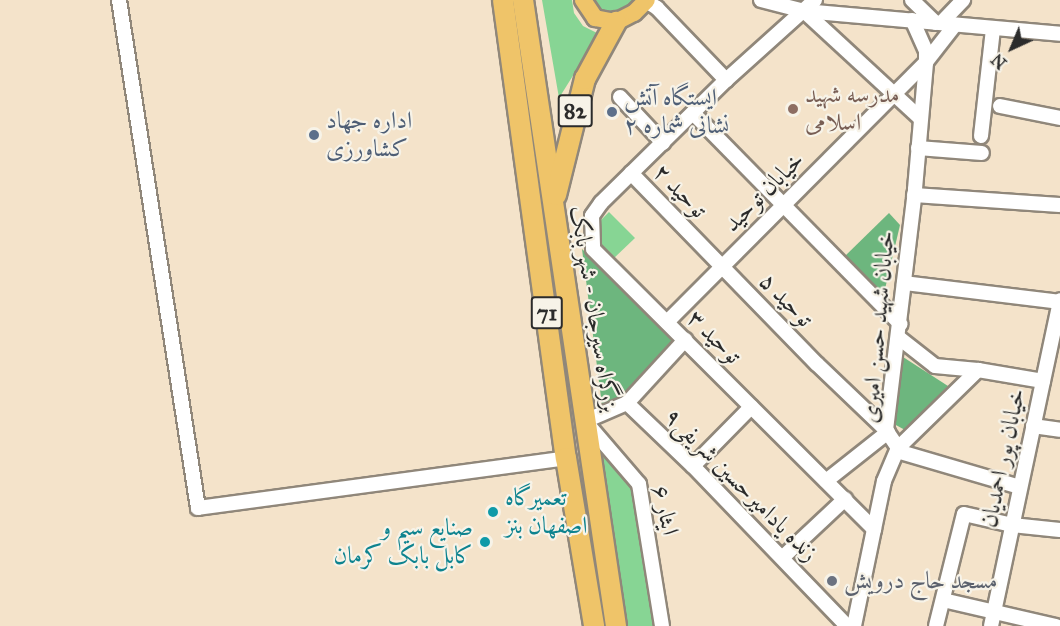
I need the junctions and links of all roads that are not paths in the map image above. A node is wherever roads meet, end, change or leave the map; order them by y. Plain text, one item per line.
1 (119, 0) edge
2 (502, 0) edge
3 (524, 0) edge
4 (583, 0) edge
5 (647, 0) edge
6 (761, 0) edge
7 (815, 0) edge
8 (912, 0) edge
9 (963, 0) edge
10 (804, 11) junction
11 (912, 20) junction
12 (616, 22) junction
13 (944, 24) junction
14 (993, 29) junction
15 (1060, 34) edge
16 (926, 62) junction
17 (726, 80) junction
18 (894, 93) junction
19 (620, 98) dead end
20 (1000, 106) dead end
21 (693, 113) junction
22 (920, 118) junction
23 (1060, 118) edge
24 (981, 136) dead end
25 (663, 142) junction
26 (918, 148) junction
27 (982, 153) dead end
28 (631, 173) junction
29 (914, 195) junction
30 (783, 205) junction
31 (1060, 205) edge
32 (553, 206) junction
33 (722, 266) junction
34 (904, 283) junction
35 (1060, 301) edge
36 (667, 322) junction
37 (899, 330) junction
38 (1057, 331) edge
39 (685, 340) junction
40 (978, 370) junction
41 (1043, 381) junction
42 (627, 403) junction
43 (751, 406) junction
44 (585, 421) junction
45 (1033, 426) junction
46 (1060, 430) edge
47 (887, 431) junction
48 (898, 450) junction
49 (566, 458) junction
50 (693, 466) junction
51 (826, 481) junction
52 (1020, 487) junction
53 (845, 499) junction
54 (1012, 525) junction
55 (874, 529) junction
56 (1060, 530) edge
57 (783, 557) junction
58 (943, 600) junction
59 (992, 619) edge
60 (594, 626) edge
61 (616, 626) edge
62 (662, 626) edge
63 (847, 626) edge
64 (855, 626) edge
65 (936, 626) edge
66 (1056, 626) edge

1 - 49 street
2 - 49 highway, بزرگراه سیرجان - شهر بابک / 71
3 - 32 highway, بزرگراه سیرجان - شهر بابک / 71
4 - 12 main road
5 - 12 main road, 82
5 - 17 street
6 - 10 street
7 - 10 street
8 - 13 street
9 - 13 street, خیابان توحید
10 - 11 street
10 - 17 street
10 - 18 street
11 - 13 street
11 - 16 street
12 - 32 highway, 82
13 - 14 street
13 - 16 street, خیابان توحید
14 - 15 street
14 - 24 street
16 - 18 street, خیابان توحید
16 - 22 street, خیابان شهید حسن امیری
17 - 21 street
18 - 22 street
18 - 30 street, خیابان توحید
19 - 25 street
20 - 23 street
21 - 25 street
21 - 30 street
22 - 26 street, خیابان شهید حسن امیری
25 - 28 street
26 - 27 street
26 - 29 street, خیابان شهید حسن امیری
28 - 33 street, توحید ۲
28 - 36 street, توحید ۳
29 - 31 street
29 - 34 street, خیابان شهید حسن امیری
30 - 33 street, خیابان توحید
30 - 37 street
32 - 44 highway, بزرگراه سیرجان - شهر بابک / 71
33 - 36 street, خیابان توحید
33 - 47 street, توحید ۵
34 - 35 street
34 - 37 street, خیابان شهید حسن امیری
35 - 38 street, خیابان پور احمدیان
36 - 39 street, توحید ۳
37 - 40 street
37 - 47 street, خیابان شهید حسن امیری
38 - 41 street, خیابان پور احمدیان
39 - 42 street
39 - 43 street, توحید ۳
40 - 41 street
40 - 48 street
41 - 45 street, خیابان پور احمدیان
42 - 44 street
42 - 50 street, زنده یادامیرحسین شریفی۹
43 - 50 street
43 - 51 street, توحید ۳
44 - 61 highway, بزرگراه سیرجان - شهر بابک / 71
44 - 62 street, ایثار ۶
45 - 46 street
45 - 52 street, خیابان پور احمدیان
47 - 48 street, خیابان شهید حسن امیری
47 - 51 street
48 - 52 street
48 - 55 street, خیابان شهید حسن امیری
49 - 60 highway, بزرگراه سیرجان - شهر بابک / 71
50 - 57 street, زنده یادامیرحسین شریفی۹
51 - 53 street, توحید ۳
52 - 54 street, خیابان پور احمدیان
53 - 55 street, توحید ۳
53 - 57 street
54 - 56 street
54 - 58 street
54 - 59 street, خیابان پور احمدیان
55 - 64 street, خیابان شهید حسن امیری
57 - 63 street, زنده یادامیرحسین شریفی۹
58 - 59 street
58 - 65 street
59 - 66 street

